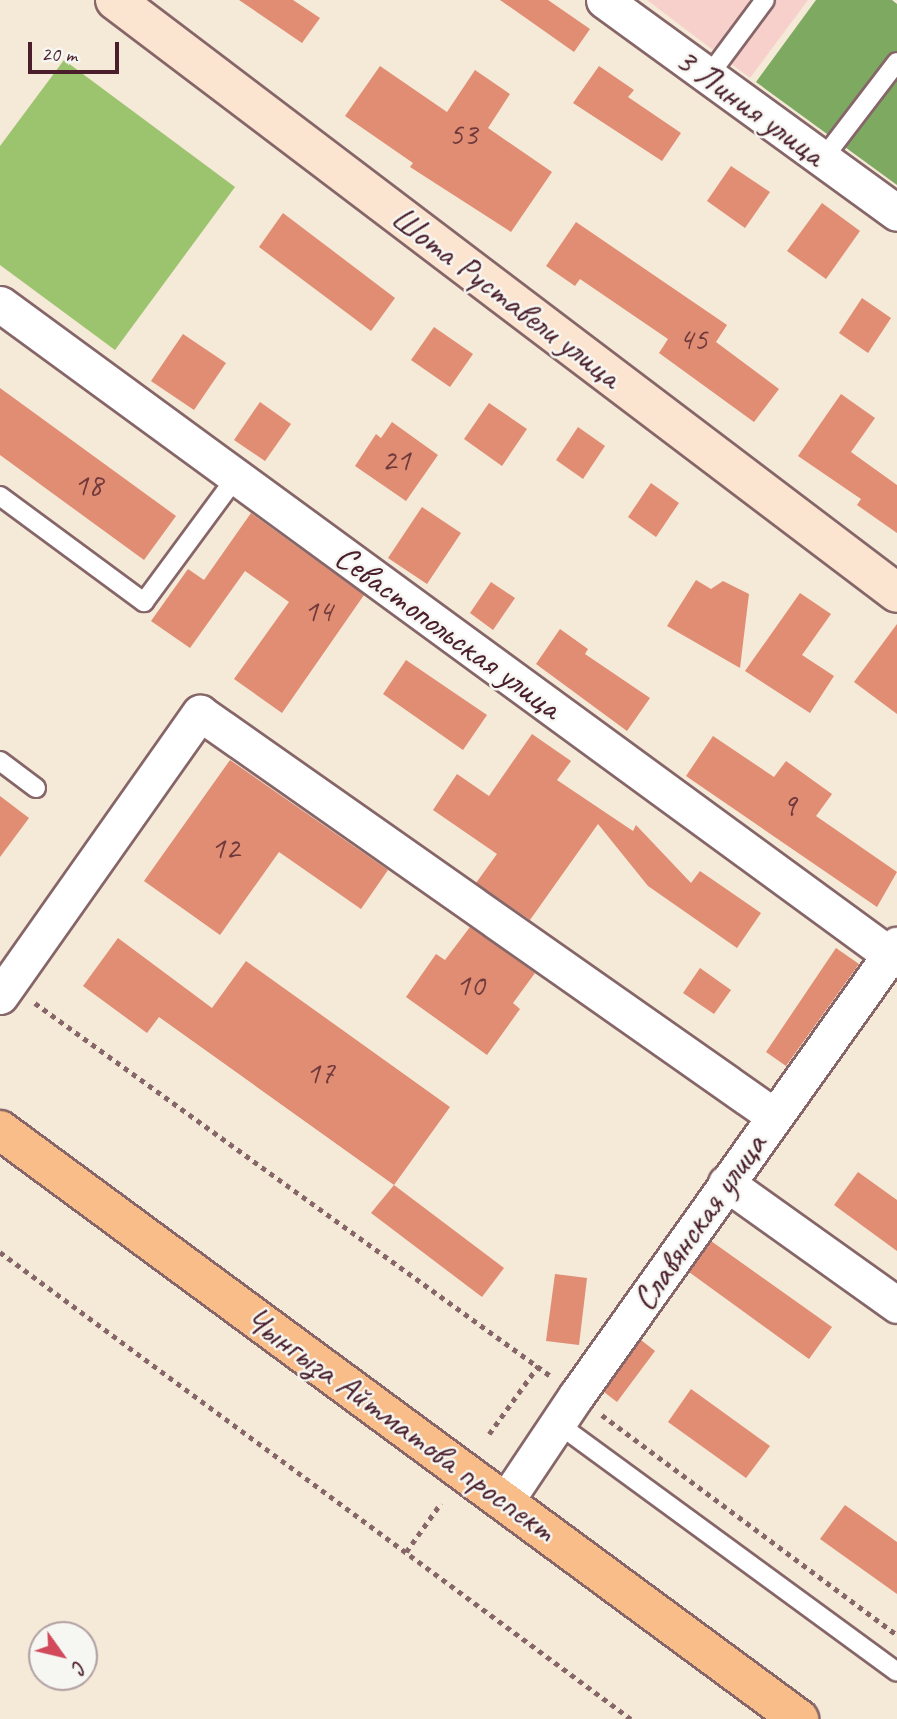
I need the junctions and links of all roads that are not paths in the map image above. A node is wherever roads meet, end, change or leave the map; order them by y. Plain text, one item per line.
1 (115, 0) edge
2 (604, 0) edge
3 (765, 0) edge
4 (897, 62) edge
5 (707, 78) junction
6 (822, 160) junction
7 (897, 212) edge
8 (0, 304) edge
9 (236, 477) junction
10 (0, 496) edge
11 (897, 593) edge
12 (0, 761) edge
13 (36, 788) dead end
14 (895, 953) edge
15 (4, 990) edge
16 (774, 1116) junction
17 (0, 1130) edge
18 (726, 1183) junction
19 (897, 1305) edge
20 (557, 1423) junction
21 (505, 1502) junction
22 (897, 1672) edge
23 (799, 1719) edge

1 - 11 street, Шота Руставели улица
2 - 5 street, 3 Линия улица
3 - 5 lane
4 - 6 lane
5 - 6 street, 3 Линия улица
6 - 7 street, 3 Линия улица
8 - 9 street, Севастопольская улица
9 - 10 lane
9 - 14 street, Севастопольская улица
12 - 13 lane
14 - 16 street, Славянская улица
15 - 16 street
16 - 18 street, Славянская улица
17 - 21 main road, Чынгыза Айтматова проспект
18 - 19 street
18 - 20 street, Славянская улица
20 - 21 street, Славянская улица
20 - 22 lane
21 - 23 main road, Чынгыза Айтматова проспект

